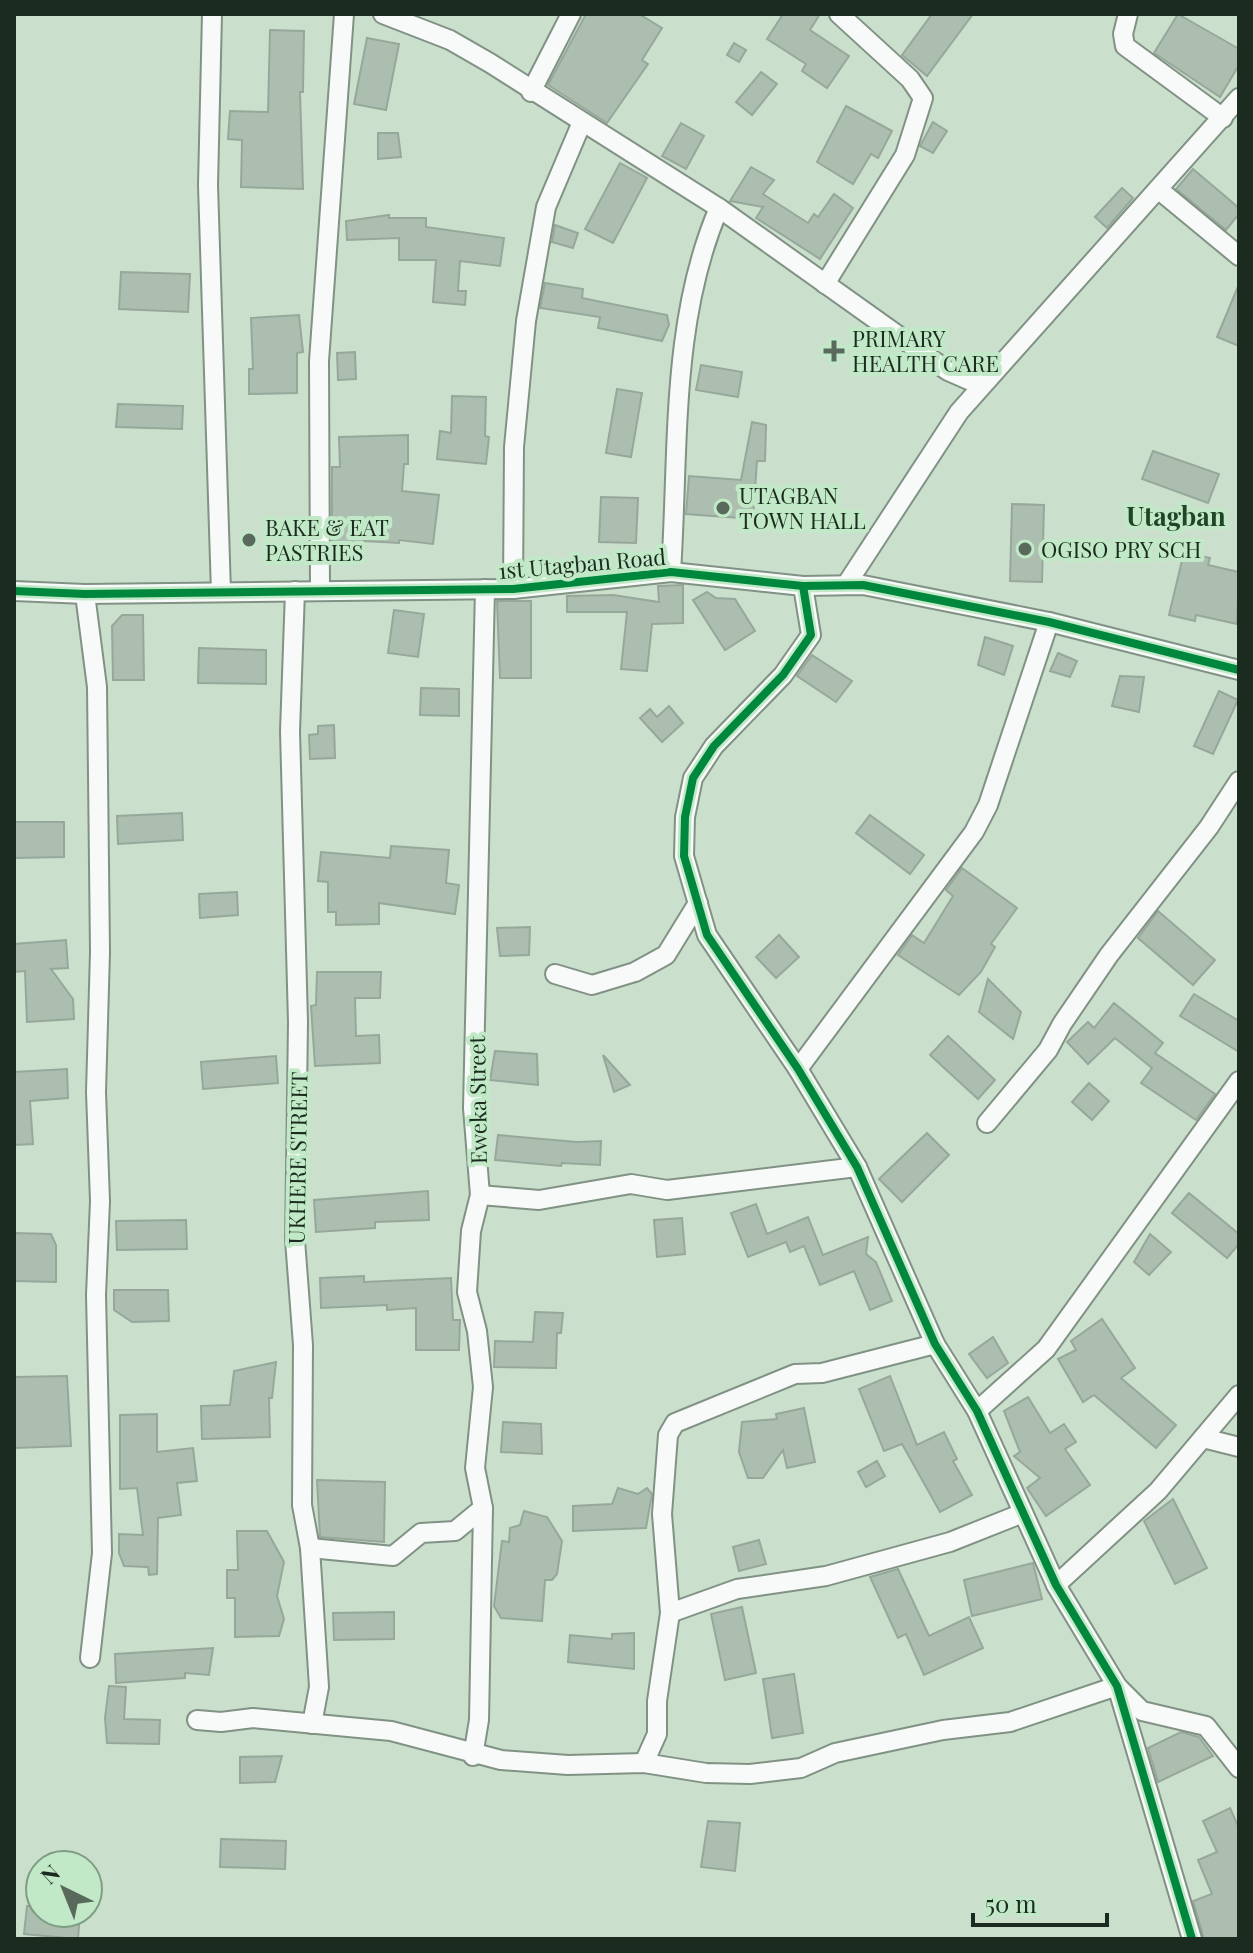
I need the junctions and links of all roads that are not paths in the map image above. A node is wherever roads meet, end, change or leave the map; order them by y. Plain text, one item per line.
1 (212, 14) edge
2 (344, 14) edge
3 (383, 14) edge
4 (571, 14) edge
5 (839, 14) edge
6 (1128, 14) edge
7 (531, 92) junction
8 (1239, 98) edge
9 (1223, 118) junction
10 (582, 122) junction
11 (1158, 189) junction
12 (719, 208) junction
13 (1239, 256) edge
14 (825, 284) junction
15 (948, 371) junction
16 (980, 385) junction
17 (959, 412) junction
18 (671, 572) junction
19 (846, 585) junction
20 (803, 586) junction
21 (485, 589) junction
22 (513, 589) junction
23 (14, 591) edge
24 (295, 591) junction
25 (320, 591) junction
26 (221, 592) junction
27 (85, 594) junction
28 (1049, 622) junction
29 (1239, 670) edge
30 (1239, 781) edge
31 (698, 903) junction
32 (555, 974) dead end
33 (798, 1069) junction
34 (1239, 1081) edge
35 (987, 1123) dead end
36 (857, 1167) junction
37 (480, 1195) junction
38 (935, 1344) junction
39 (1239, 1395) edge
40 (977, 1411) junction
41 (1203, 1438) junction
42 (1239, 1447) edge
43 (483, 1508) junction
44 (1023, 1513) junction
45 (310, 1548) junction
46 (1056, 1585) junction
47 (670, 1613) junction
48 (90, 1658) dead end
49 (1117, 1686) junction
50 (197, 1720) dead end
51 (312, 1724) junction
52 (473, 1756) junction
53 (644, 1763) junction
54 (1239, 1768) edge
55 (1192, 1939) edge

1 - 26 street
2 - 25 street
3 - 7 street
4 - 7 street
5 - 14 street
6 - 9 street
7 - 10 street
8 - 9 street
9 - 11 street
10 - 12 street
10 - 22 street
11 - 13 street
11 - 16 street
12 - 14 street
12 - 18 street
14 - 15 street
15 - 16 street
15 - 17 street
16 - 17 street
17 - 19 street
18 - 20 street, 1st Utagban Road
18 - 22 street, 1st Utagban Road
19 - 20 street, 1st Utagban Road
19 - 28 street, 1st Utagban Road
20 - 31 street
21 - 22 street, 1st Utagban Road
21 - 25 street, 1st Utagban Road
21 - 37 street, Eweka Street
23 - 27 street, 1st Utagban Road
24 - 25 street, 1st Utagban Road
24 - 26 street, 1st Utagban Road
24 - 45 street, UKHERE STREET
26 - 27 street, 1st Utagban Road
27 - 48 street
28 - 29 street, 1st Utagban Road
28 - 33 street
30 - 35 street
31 - 32 street
31 - 33 street
33 - 36 street
34 - 40 street
36 - 37 street
36 - 38 street
37 - 43 street, Eweka Street
38 - 40 street
38 - 47 street
39 - 41 street
40 - 44 street
41 - 42 street
41 - 46 street
43 - 45 street
43 - 52 street, Eweka Street
44 - 46 street
44 - 47 street
45 - 51 street, UKHERE STREET
46 - 49 street
47 - 53 street
49 - 53 street
49 - 54 street
49 - 55 street
50 - 51 street
51 - 52 street
52 - 53 street

